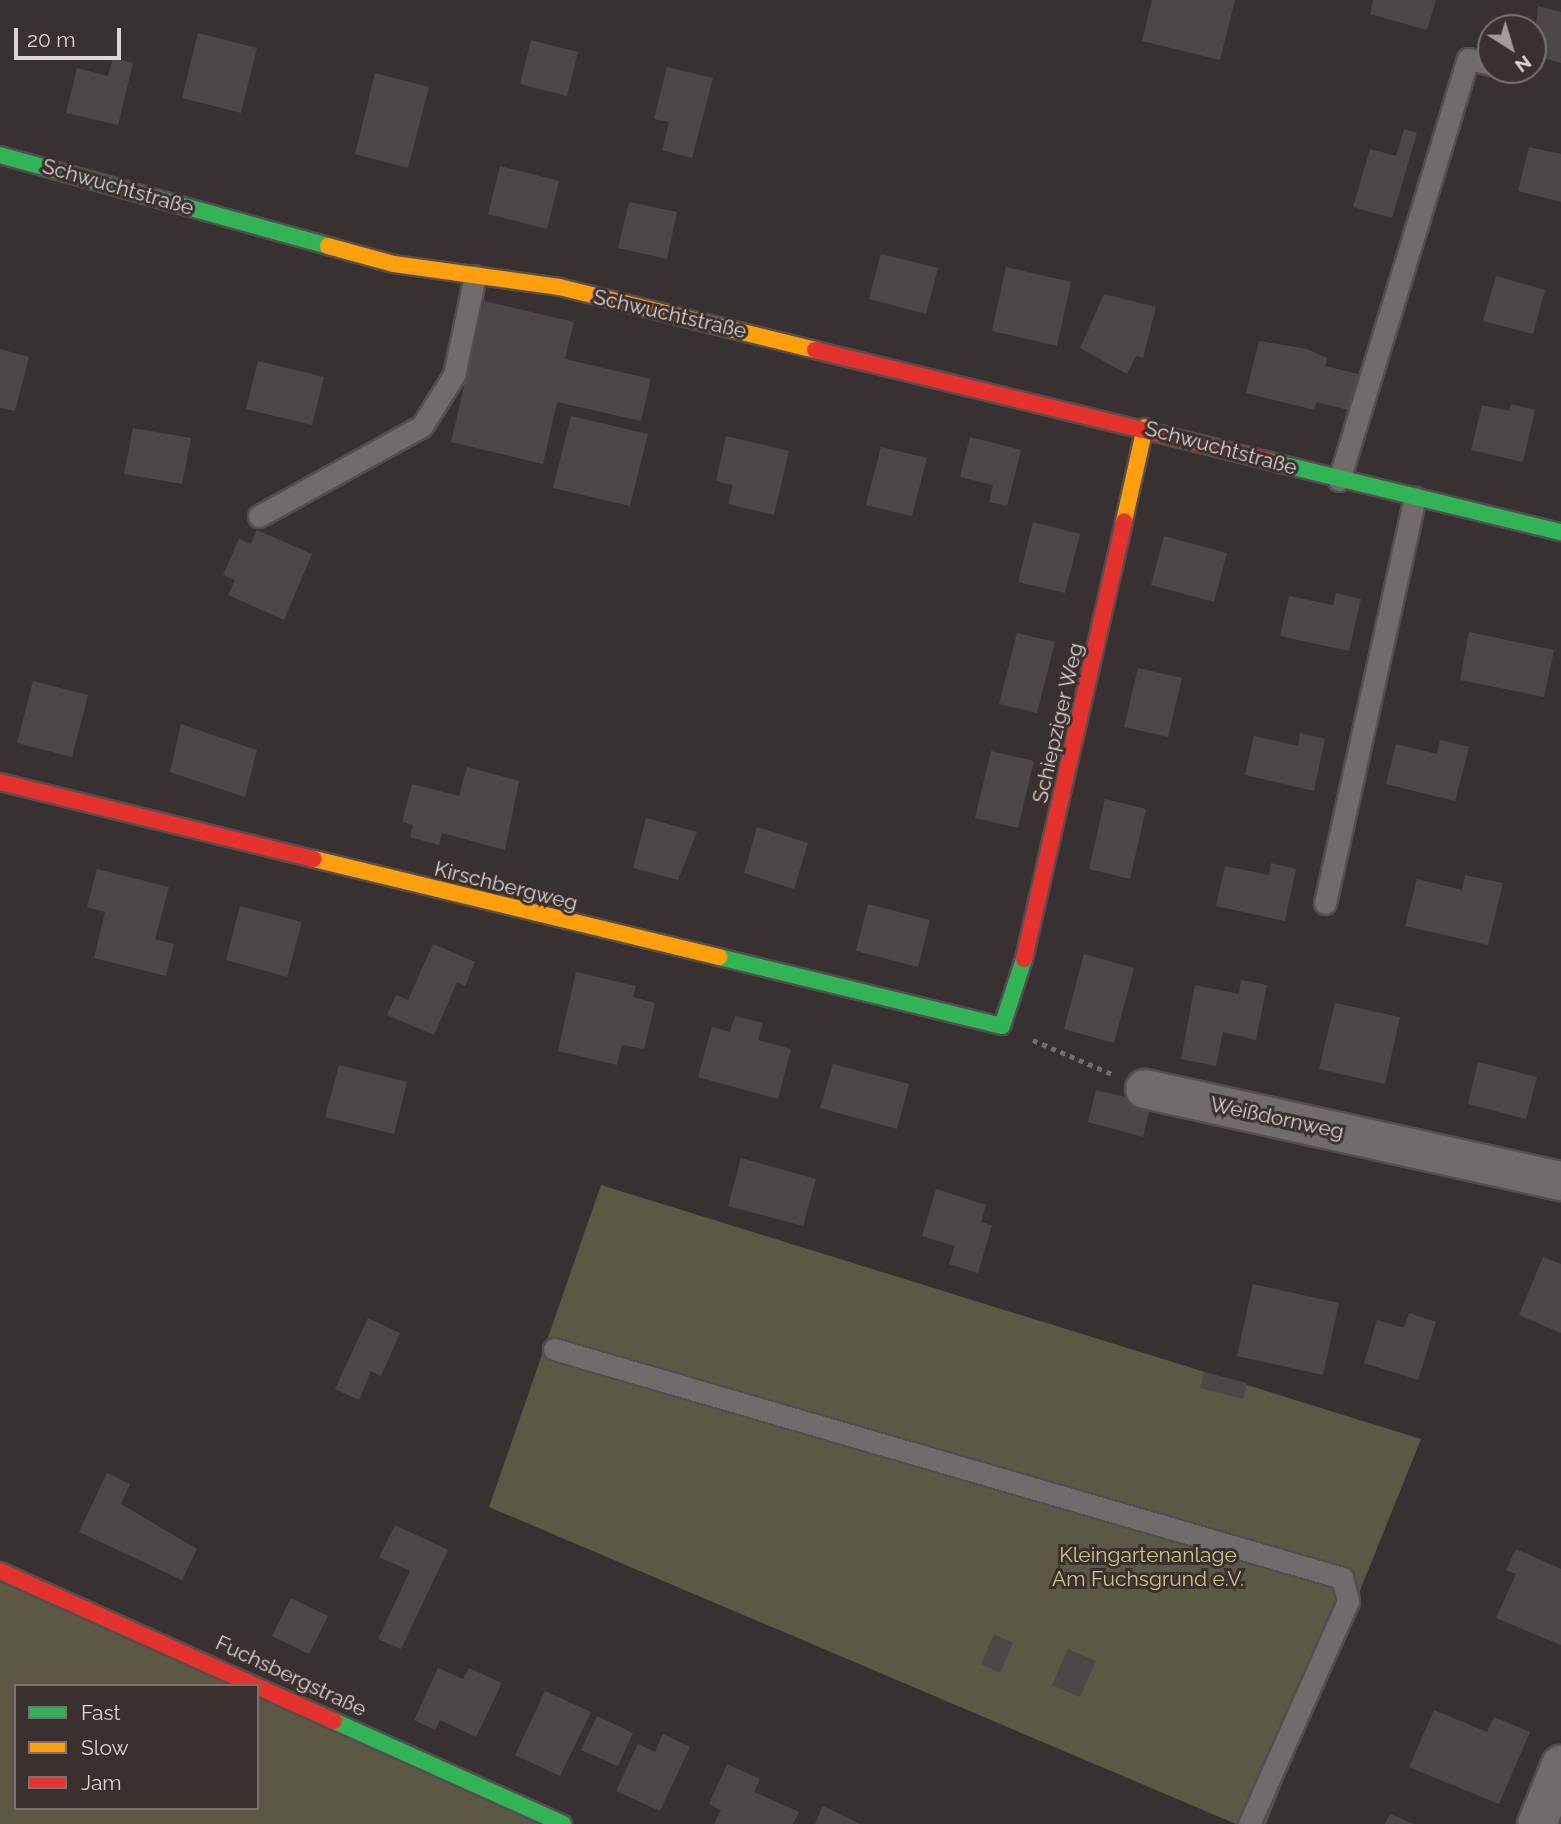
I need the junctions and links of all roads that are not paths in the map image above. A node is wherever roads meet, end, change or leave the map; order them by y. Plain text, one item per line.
1 (1477, 62) edge
2 (0, 155) edge
3 (475, 276) junction
4 (1145, 427) junction
5 (1339, 480) junction
6 (1415, 498) junction
7 (259, 516) dead end
8 (1561, 532) edge
9 (0, 782) edge
10 (1325, 903) dead end
11 (1002, 1026) joint
12 (1145, 1089) road end
13 (1561, 1181) edge
14 (554, 1349) dead end
15 (0, 1571) edge
16 (251, 1684) edge
17 (259, 1687) edge
18 (1561, 1766) edge
19 (563, 1824) edge
20 (1249, 1824) edge
21 (1537, 1824) edge

1 - 5 lane
2 - 3 street, Schwuchtstraße
3 - 4 street, Schwuchtstraße
3 - 7 lane
4 - 5 street, Schwuchtstraße
4 - 11 street, Schiepziger Weg
5 - 6 street, Schwuchtstraße
6 - 8 street, Schwuchtstraße
6 - 10 lane
9 - 11 street, Kirschbergweg
12 - 13 street, Weißdornweg
14 - 20 lane
15 - 16 street, Fuchsbergstraße
17 - 19 street, Fuchsbergstraße
18 - 21 street

